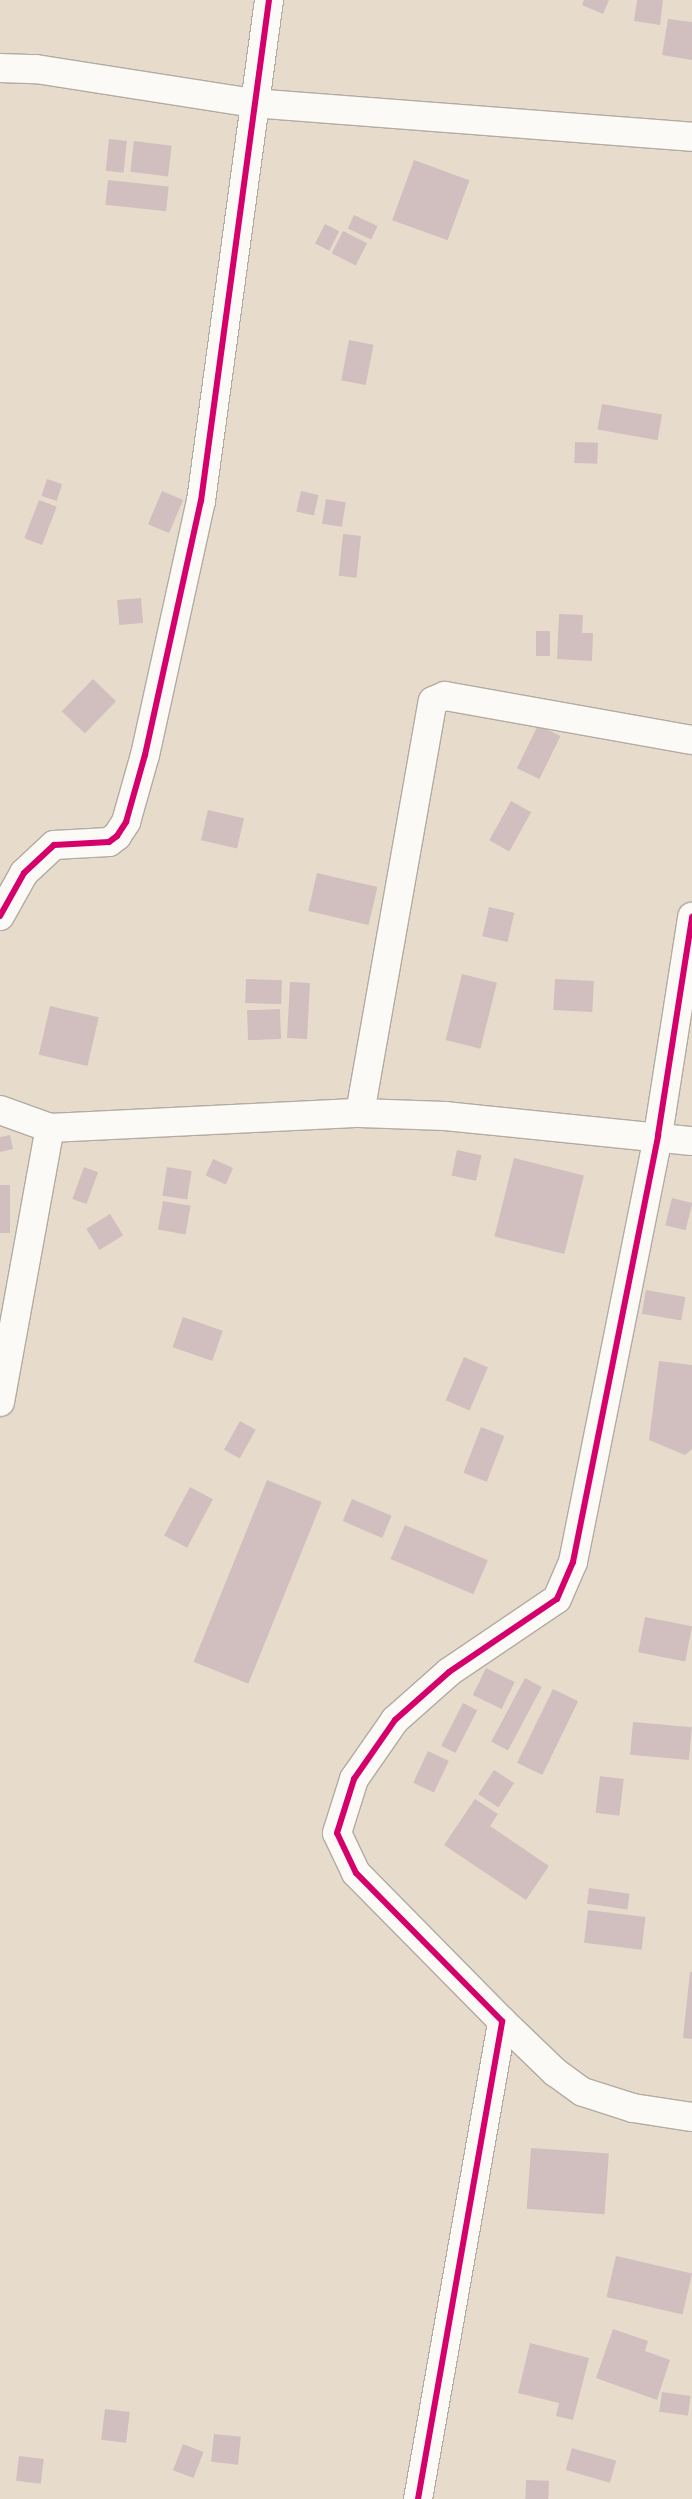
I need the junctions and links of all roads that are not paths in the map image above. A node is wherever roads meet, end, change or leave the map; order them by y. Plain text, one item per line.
1 (269, 0) edge
2 (0, 68) edge
3 (253, 103) junction
4 (692, 137) edge
5 (692, 740) edge
6 (0, 916) edge
7 (692, 917) edge
8 (0, 1110) edge
9 (360, 1114) junction
10 (50, 1128) junction
11 (658, 1135) junction
12 (692, 1141) edge
13 (0, 1402) edge
14 (502, 2021) junction
15 (692, 2117) edge
16 (418, 2499) edge

1 - 3 street
2 - 3 street
3 - 4 street
3 - 6 street
5 - 9 street
7 - 11 street
8 - 10 street
9 - 10 street
9 - 11 street
10 - 13 street
11 - 12 street
11 - 14 street
14 - 15 street
14 - 16 street

